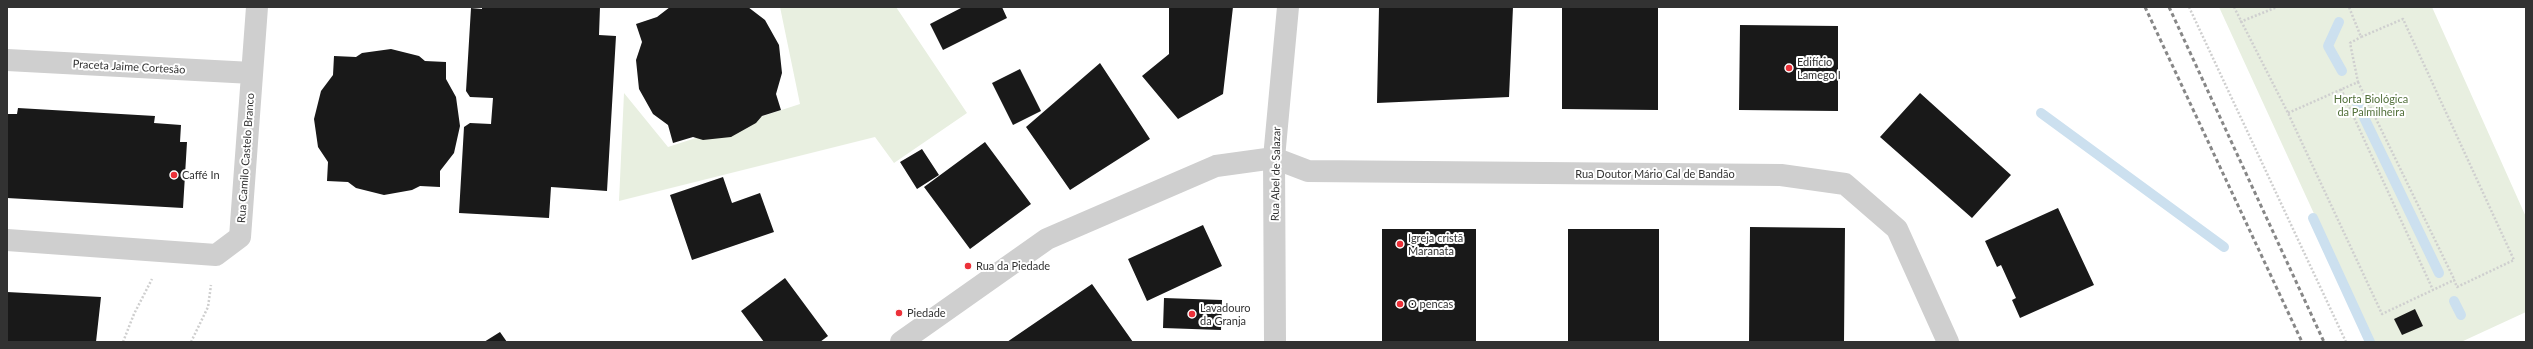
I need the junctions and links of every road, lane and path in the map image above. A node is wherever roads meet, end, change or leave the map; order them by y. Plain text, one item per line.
1 (257, 7) edge
2 (1288, 7) edge
3 (2189, 7) edge
4 (2234, 7) edge
5 (2277, 7) edge
6 (2349, 7) edge
7 (2240, 22) junction
8 (2361, 37) junction
9 (7, 60) edge
10 (252, 73) junction
11 (2358, 82) junction
12 (2341, 89) junction
13 (2288, 113) junction
14 (1274, 158) junction
15 (7, 240) edge
16 (155, 251) junction
17 (216, 255) junction
18 (2454, 280) junction
19 (2433, 290) junction
20 (123, 342) edge
21 (191, 342) edge
22 (901, 342) edge
23 (1275, 342) edge
24 (1948, 342) edge
25 (2346, 342) edge

1 - 10 street, Rua Camilo Castelo Branco
2 - 14 street, Rua Abel de Salazar
3 - 25 path
4 - 7 path
5 - 7 path
6 - 8 path
7 - 13 path
8 - 11 path
8 - 18 path
9 - 10 street, Praceta Jaime Cortesão
10 - 17 street, Rua Camilo Castelo Branco
11 - 12 path
11 - 18 path
12 - 13 path
12 - 19 path
13 - 19 path
14 - 22 street
14 - 23 street, Rua Abel de Salazar
14 - 24 street, Rua Doutor Mário Cal de Bandão
15 - 16 street
16 - 17 street
16 - 20 path
17 - 21 path
18 - 19 path

